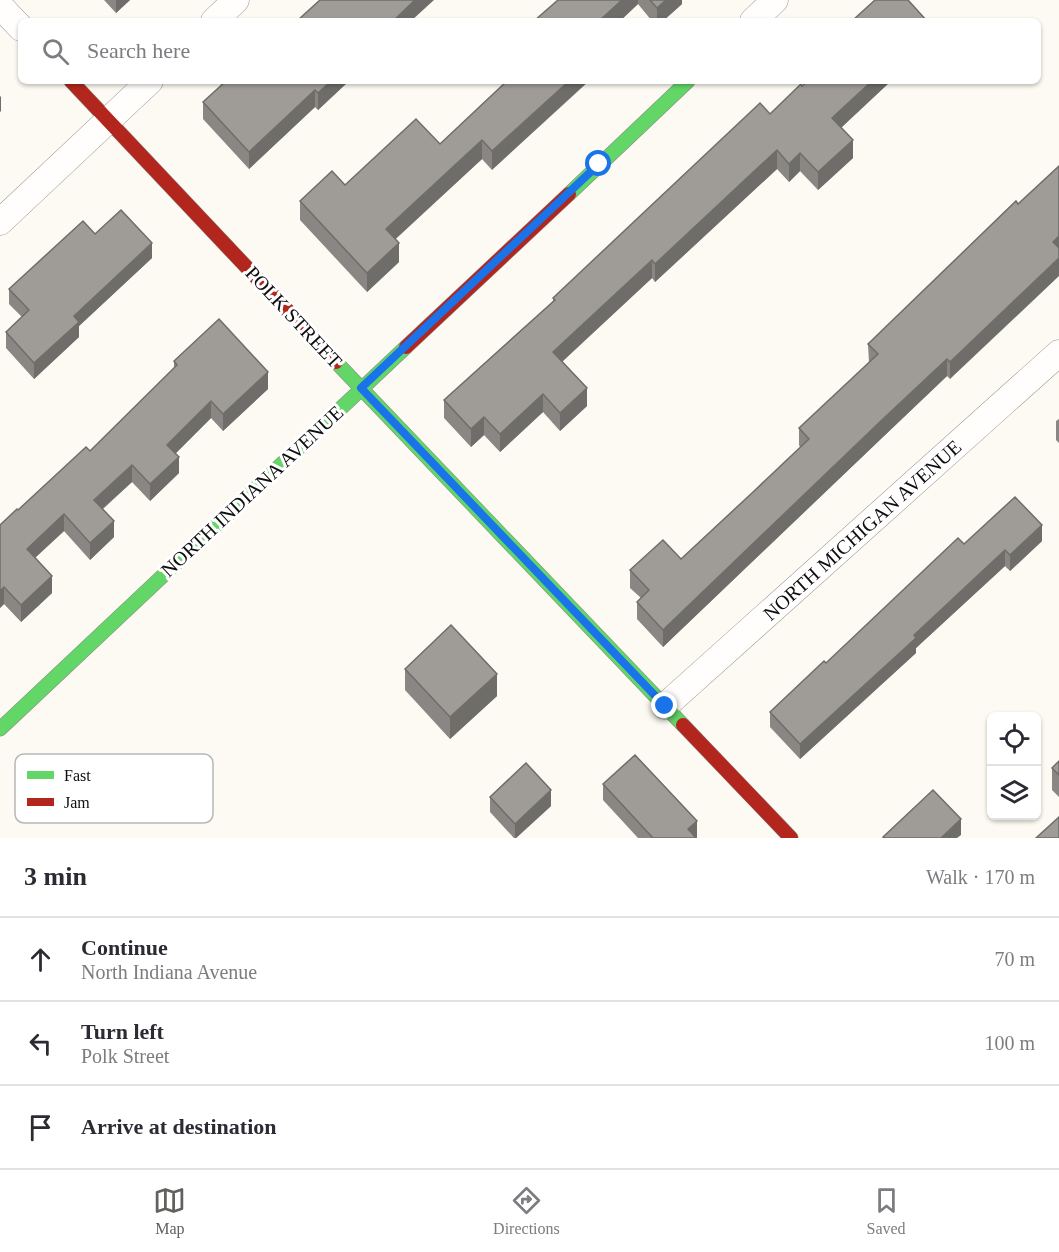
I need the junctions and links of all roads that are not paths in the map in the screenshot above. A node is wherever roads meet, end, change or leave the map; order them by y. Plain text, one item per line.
1 (236, 0) edge
2 (775, 0) edge
3 (0, 6) edge
4 (217, 18) edge
5 (756, 18) edge
6 (18, 25) edge
7 (74, 84) edge
8 (147, 84) edge
9 (685, 84) edge
10 (108, 120) junction
11 (0, 222) edge
12 (1059, 353) edge
13 (361, 388) junction
14 (665, 706) junction
15 (0, 729) edge
16 (791, 838) edge

1 - 4 street
2 - 5 street
3 - 6 street
7 - 10 street, POLK STREET
8 - 10 street
9 - 13 street, NORTH INDIANA AVENUE
10 - 11 street
10 - 13 street, POLK STREET
12 - 14 street, NORTH MICHIGAN AVENUE
13 - 14 street, POLK STREET
13 - 15 street, NORTH INDIANA AVENUE
14 - 16 street, POLK STREET

